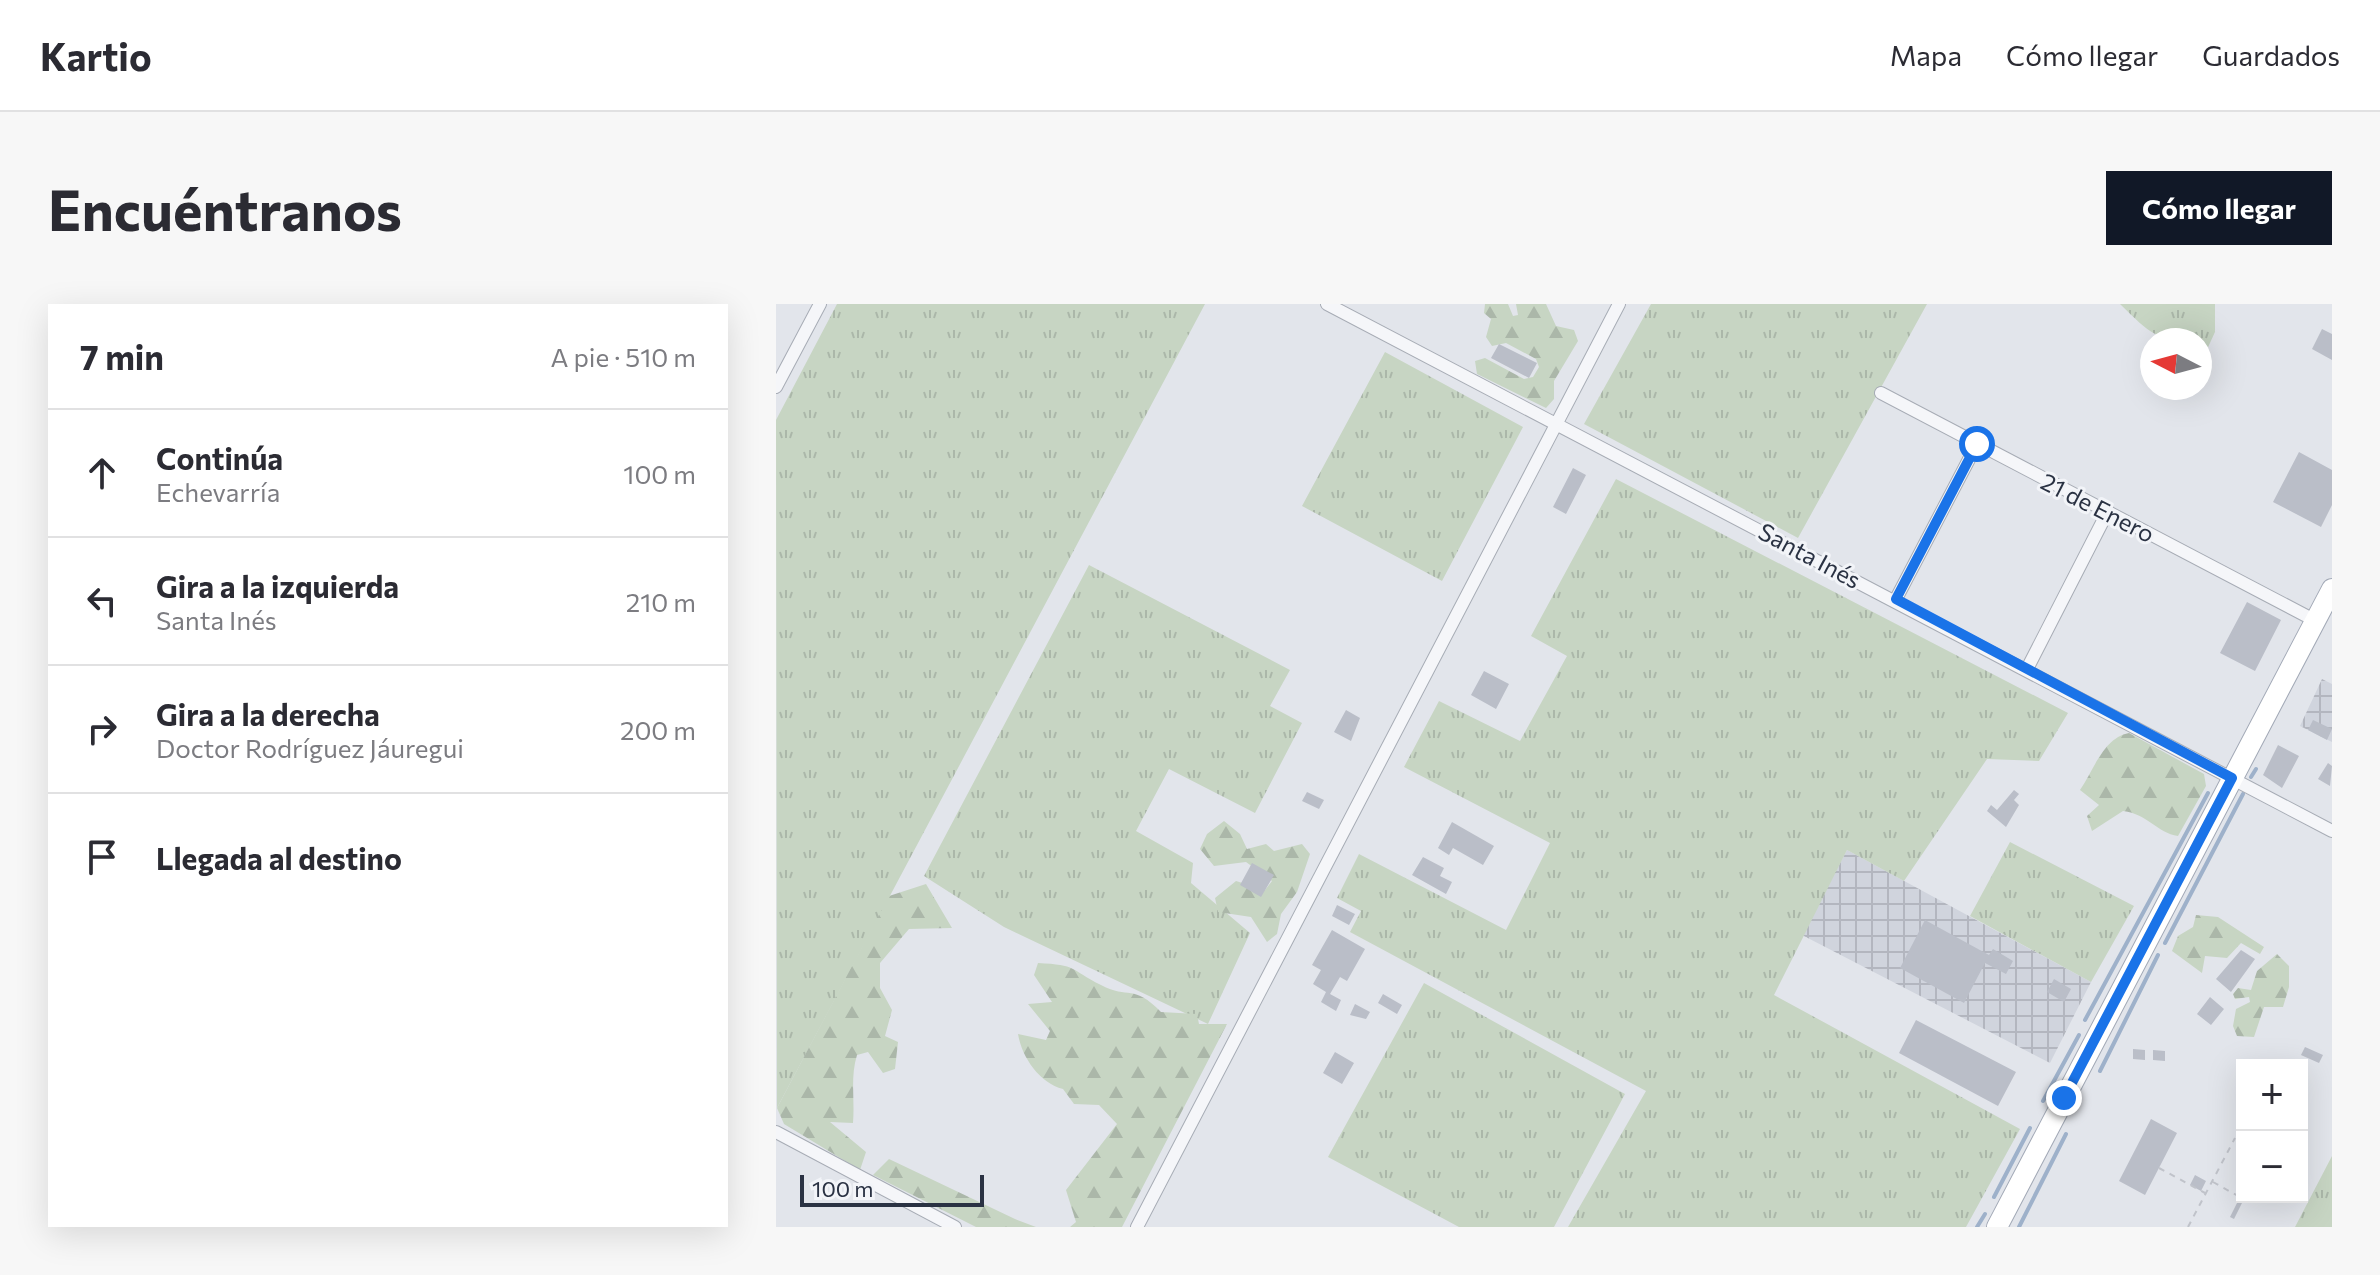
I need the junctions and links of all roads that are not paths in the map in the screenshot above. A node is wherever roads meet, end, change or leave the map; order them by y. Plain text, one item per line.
1 (820, 304) edge
2 (1327, 304) edge
3 (1619, 304) edge
4 (776, 387) edge
5 (1881, 393) dead end
6 (1557, 423) junction
7 (1977, 444) junction
8 (2108, 511) junction
9 (2332, 589) edge
10 (1896, 599) junction
11 (2316, 621) junction
12 (2027, 669) junction
13 (2232, 778) junction
14 (2332, 831) edge
15 (776, 1132) edge
16 (955, 1227) edge
17 (1137, 1227) edge
18 (1997, 1227) edge

1 - 4 street
2 - 6 street, Santa Inés
3 - 6 street
5 - 7 street, 21 de Enero
6 - 10 street, Santa Inés
6 - 17 street
7 - 8 street, 21 de Enero
7 - 10 street
8 - 11 street, 21 de Enero
8 - 12 street
9 - 11 main road
10 - 12 street, Santa Inés
11 - 13 main road
12 - 13 street, Santa Inés
13 - 14 street, Santa Inés
13 - 18 main road
15 - 16 street

